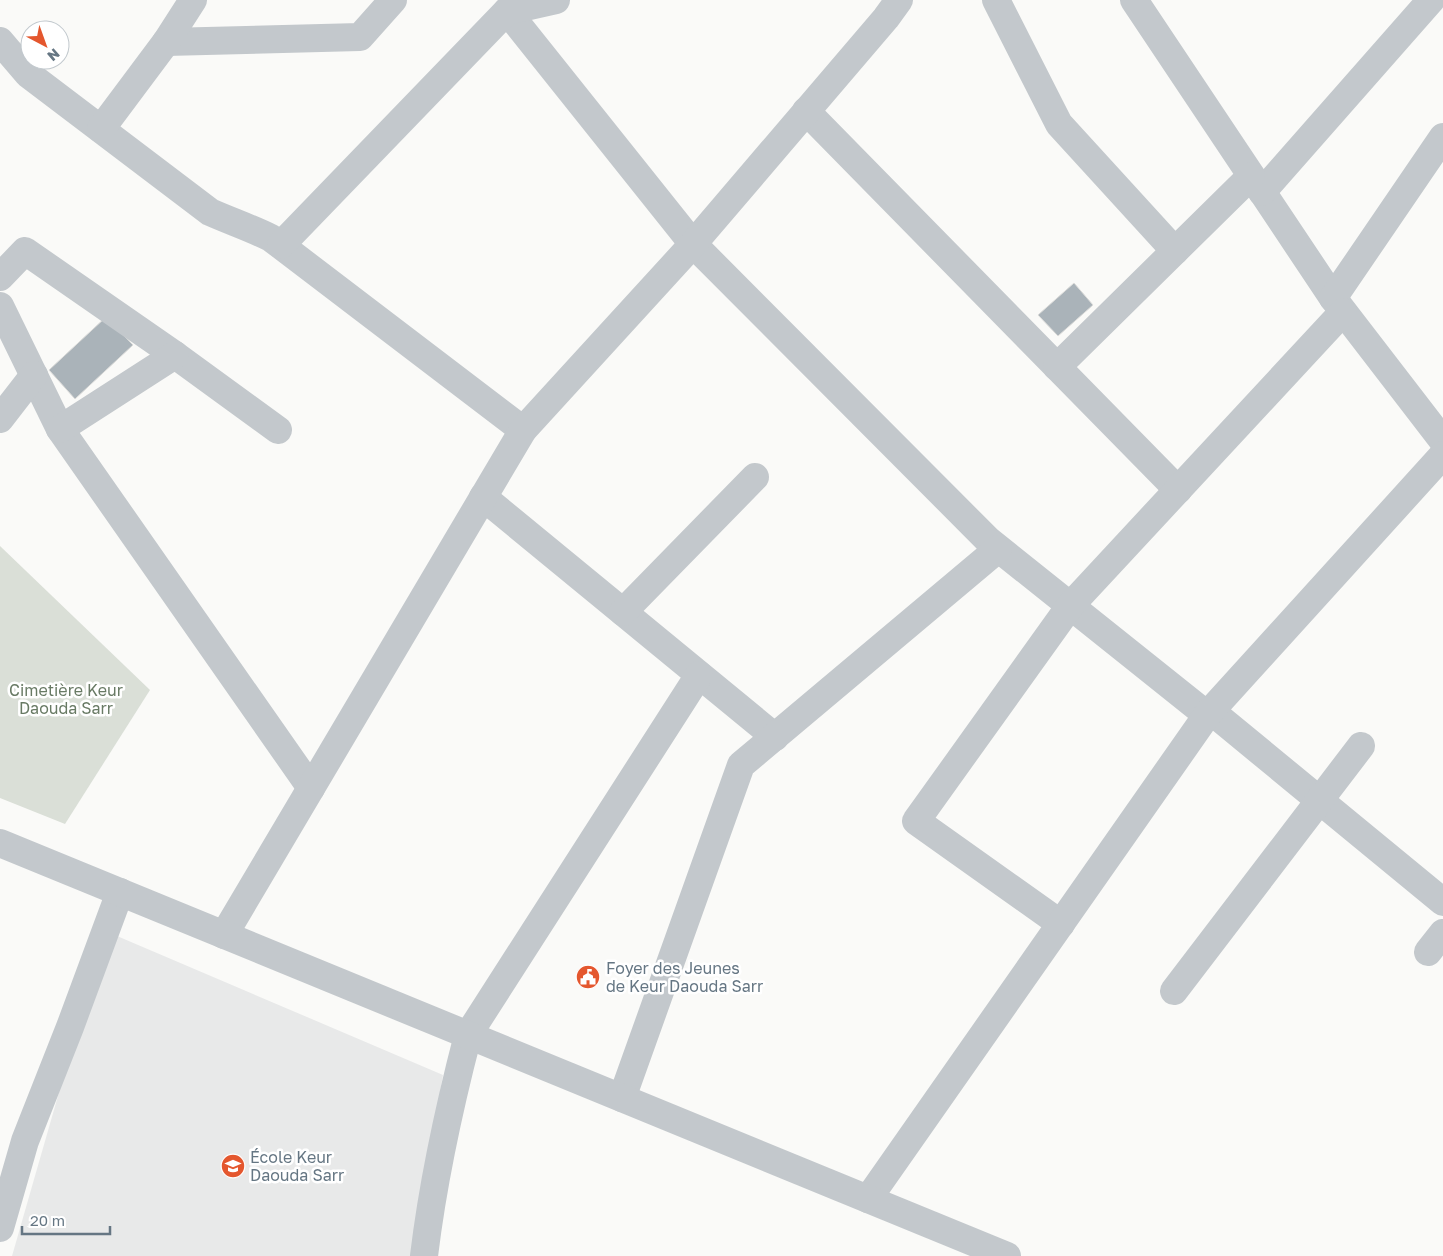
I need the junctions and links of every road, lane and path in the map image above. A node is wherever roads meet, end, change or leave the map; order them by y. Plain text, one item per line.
1 (193, 0) edge
2 (394, 0) edge
3 (556, 0) edge
4 (899, 0) edge
5 (996, 0) edge
6 (1431, 0) edge
7 (1140, 2) edge
8 (507, 11) junction
9 (0, 41) edge
10 (166, 42) junction
11 (806, 111) junction
12 (101, 129) junction
13 (1443, 137) edge
14 (1257, 184) junction
15 (692, 244) junction
16 (280, 245) junction
17 (1174, 251) junction
18 (0, 277) edge
19 (1338, 305) junction
20 (0, 306) edge
21 (175, 355) junction
22 (1056, 367) junction
23 (34, 375) junction
24 (0, 419) edge
25 (60, 428) junction
26 (278, 430) dead end
27 (523, 430) junction
28 (1443, 441) edge
29 (1443, 455) edge
30 (755, 477) dead end
31 (1178, 490) junction
32 (483, 497) junction
33 (998, 549) junction
34 (1070, 606) junction
35 (623, 612) junction
36 (699, 675) junction
37 (1209, 713) junction
38 (775, 737) junction
39 (1361, 746) dead end
40 (311, 788) junction
41 (1319, 800) junction
42 (0, 843) edge
43 (120, 892) junction
44 (1443, 902) edge
45 (1061, 924) junction
46 (224, 935) junction
47 (1174, 991) dead end
48 (468, 1035) junction
49 (622, 1098) junction
50 (868, 1199) junction
51 (0, 1228) edge
52 (424, 1256) edge
53 (1007, 1256) edge

1 - 10 street
2 - 10 street
3 - 8 street
4 - 11 street
5 - 17 street
6 - 14 street
7 - 14 street
8 - 15 street
8 - 16 street
9 - 12 street
10 - 12 street
11 - 15 street
11 - 22 street
12 - 16 street
13 - 19 street
14 - 17 street
14 - 19 street
15 - 27 street
15 - 33 street
16 - 27 street
17 - 22 street
18 - 21 street
19 - 28 street
19 - 31 street
20 - 23 street
21 - 25 street
21 - 26 street
22 - 31 street
23 - 24 street
23 - 25 street
25 - 40 street
27 - 32 street
29 - 37 street
30 - 35 street
31 - 34 street
32 - 35 street
32 - 40 street
33 - 34 street
33 - 38 street
34 - 37 street
34 - 45 street
35 - 36 street
36 - 38 street
36 - 48 street
37 - 41 street
37 - 45 street
38 - 49 street
39 - 41 street
40 - 46 street
41 - 44 street
41 - 47 street
42 - 43 street
43 - 46 street
43 - 51 street
45 - 50 street
46 - 48 street
48 - 49 street
48 - 52 street
49 - 50 street
50 - 53 street

